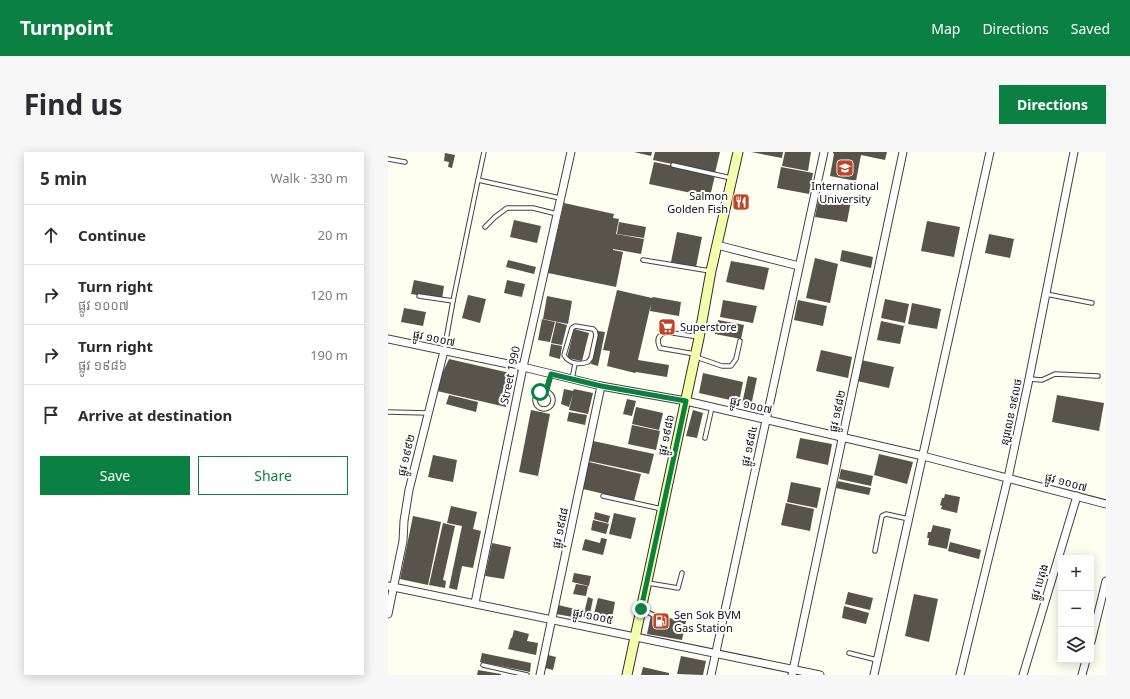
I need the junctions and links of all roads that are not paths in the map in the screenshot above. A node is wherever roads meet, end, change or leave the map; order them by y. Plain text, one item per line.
1 (484, 152) edge
2 (571, 152) edge
3 (738, 152) edge
4 (824, 152) edge
5 (904, 152) edge
6 (990, 152) edge
7 (1074, 152) edge
8 (388, 159) edge
9 (405, 162) dead end
10 (673, 165) dead end
11 (732, 178) junction
12 (478, 180) junction
13 (560, 198) junction
14 (556, 214) junction
15 (485, 227) dead end
16 (717, 246) junction
17 (643, 260) dead end
18 (799, 266) junction
19 (711, 271) junction
20 (1045, 294) junction
21 (419, 296) dead end
22 (453, 301) junction
23 (1092, 303) dead end
24 (699, 338) junction
25 (388, 340) edge
26 (740, 341) dead end
27 (444, 351) junction
28 (696, 355) junction
29 (575, 364) junction
30 (523, 367) junction
31 (551, 374) junction
32 (1098, 376) dead end
33 (572, 379) junction
34 (1029, 379) junction
35 (601, 386) junction
36 (546, 392) junction
37 (686, 401) junction
38 (712, 407) junction
39 (388, 412) edge
40 (428, 413) junction
41 (766, 420) junction
42 (705, 438) dead end
43 (842, 438) junction
44 (923, 456) junction
45 (1008, 478) junction
46 (603, 496) dead end
47 (1077, 496) junction
48 (1106, 504) edge
49 (663, 509) junction
50 (909, 519) junction
51 (874, 552) dead end
52 (682, 573) dead end
53 (1106, 581) edge
54 (647, 582) junction
55 (391, 586) edge
56 (475, 603) junction
57 (1103, 607) edge
58 (641, 609) junction
59 (388, 614) edge
60 (655, 616) dead end
61 (552, 619) junction
62 (1094, 633) edge
63 (635, 636) junction
64 (716, 653) junction
65 (849, 653) dead end
66 (877, 660) junction
67 (1085, 663) edge
68 (483, 665) dead end
69 (792, 672) edge
70 (527, 675) edge
71 (540, 675) edge
72 (627, 675) edge
73 (711, 675) edge
74 (820, 675) edge
75 (874, 675) edge
76 (960, 675) edge
77 (1023, 675) edge
78 (1082, 675) edge

1 - 12 lane
2 - 13 street, Street 1990
3 - 11 main road, ផ្លូវ ១៩៨៦
4 - 18 street, ផ្លូវ ១៩៨៤
5 - 43 street, ផ្លូវ ១៩៨២
6 - 44 street
7 - 20 street, ន្ឡរលេខ ១៩លថ
8 - 9 lane
10 - 11 lane
11 - 16 main road, ផ្លូវ ១៩៨៦
12 - 13 lane
12 - 22 lane
13 - 14 street, Street 1990
14 - 15 lane
14 - 30 street, Street 1990
16 - 18 street
16 - 19 main road, ផ្លូវ ១៩៨៦
17 - 19 lane
18 - 41 street, ផ្លូវ ១៩៨៤
19 - 24 main road, ផ្លូវ ១៩៨៦
20 - 23 lane
20 - 34 street, ន្ឡរលេខ ១៩លថ
21 - 22 lane
22 - 27 lane
24 - 28 main road, ផ្លូវ ១៩៨៦
24 - 28 lane
25 - 27 street, ផ្លូវ ១០០៧
26 - 28 lane
27 - 30 street, ផ្លូវ ១០០៧
27 - 40 street, ផ្លូវ ១៩៩២
28 - 37 main road, ផ្លូវ ១៩៨៦
29 - 29 lane
29 - 33 lane
30 - 31 street, ផ្លូវ ១០០៧
30 - 56 street, Street 1990
31 - 33 street, ផ្លូវ ១០០៧
31 - 36 lane
32 - 34 lane
33 - 35 street, ផ្លូវ ១០០៧
34 - 45 street, ន្ឡរលេខ ១៩លថ
35 - 37 street, ផ្លូវ ១០០៧
35 - 61 street, ផ្លុវ ១៩៨៨
36 - 36 lane
37 - 38 street, ផ្លូវ ១០០៧
37 - 49 main road, ផ្លូវ ១៩៨៦
38 - 41 street, ផ្លូវ ១០០៧
38 - 42 lane
39 - 40 lane
40 - 55 street, ផ្លូវ ១៩៩២
41 - 43 street, ផ្លូវ ១០០៧
41 - 64 street, ផ្លូវ ១៩៨៤
43 - 44 street, ផ្លូវ ១០០៧
43 - 69 street, ផ្លូវ ១៩៨២
44 - 45 street, ផ្លូវ ១០០៧
44 - 50 street
45 - 47 street, ផ្លូវ ១០០៧
45 - 76 street, ន្ឡរលេខ ១៩លថ
46 - 49 lane
47 - 48 street, ផ្លូវ ១០០៧
47 - 77 street, ផ្លូវ បេតុង
49 - 54 main road, ផ្លូវ ១៩៨៦
50 - 51 lane
50 - 66 street
52 - 54 lane
53 - 57 street
54 - 58 main road, ផ្លូវ ១៩៨៦
55 - 56 street, ផ្លូវ ១០០៥
55 - 59 street, ផ្លូវ ១៩៩២
56 - 61 street, ផ្លូវ ១០០៥
57 - 62 street
58 - 60 lane
58 - 63 main road, ផ្លូវ ១៩៨៦
61 - 63 street, ផ្លូវ ១០០៥
61 - 71 street, ផ្លុវ ១៩៨៨
63 - 64 street, ផ្លូវ ១០០៥
63 - 72 main road, ផ្លូវ ១៩៨៦
64 - 69 street, ផ្លូវ ១០០៥
64 - 73 street, ផ្លូវ ១៩៨៤
65 - 66 lane
66 - 75 street
67 - 78 street
68 - 70 lane
69 - 74 street, ផ្លូវ ១០០៥

